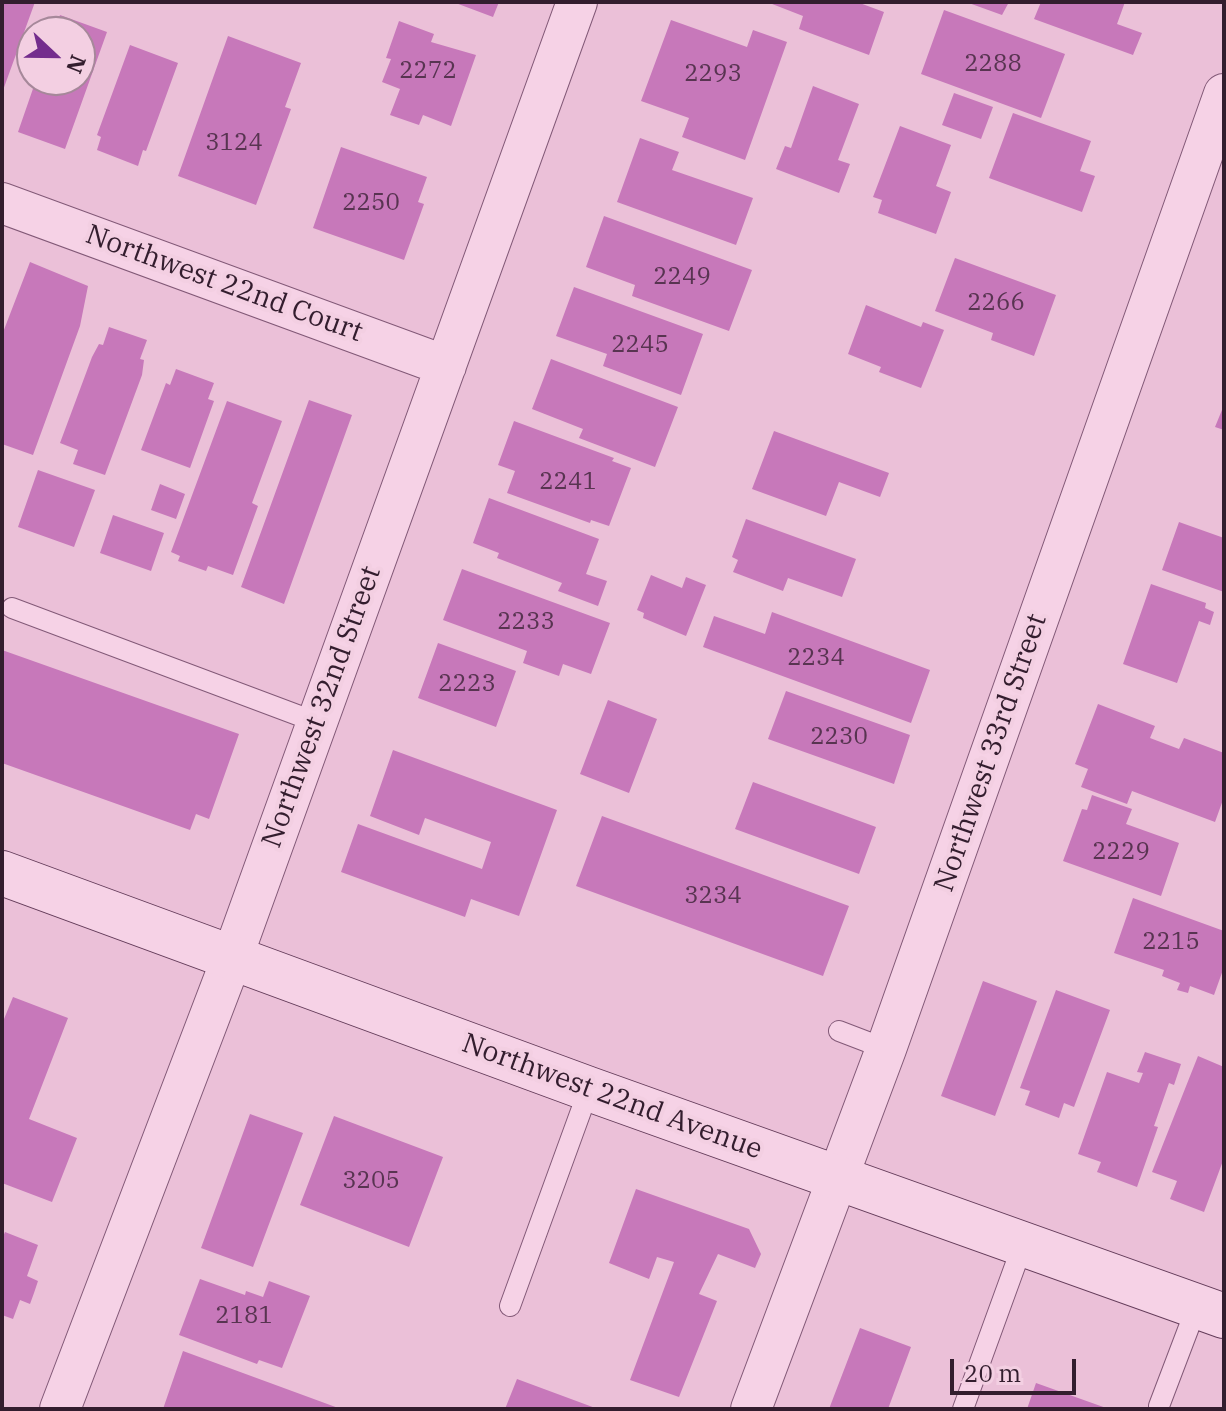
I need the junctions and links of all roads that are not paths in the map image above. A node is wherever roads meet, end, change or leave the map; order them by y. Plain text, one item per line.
1 (577, 2) edge
2 (1224, 94) edge
3 (2, 203) edge
4 (446, 366) junction
5 (12, 608) dead end
6 (316, 722) junction
7 (2, 873) edge
8 (232, 958) junction
9 (839, 1031) dead end
10 (886, 1049) junction
11 (589, 1089) junction
12 (837, 1179) junction
13 (1023, 1244) junction
14 (510, 1306) dead end
15 (1211, 1311) edge
16 (1159, 1406) dead end
17 (60, 1409) edge
18 (751, 1409) edge
19 (963, 1409) edge

1 - 4 street, Northwest 32nd Street
2 - 10 street, Northwest 33rd Street
3 - 4 street, Northwest 22nd Court
4 - 6 street, Northwest 32nd Street
5 - 6 lane
6 - 8 street, Northwest 32nd Street
7 - 8 main road, Northwest 22nd Avenue
8 - 11 main road, Northwest 22nd Avenue
8 - 17 street, Northwest 32nd Street
9 - 10 lane
10 - 12 street, Northwest 33rd Street
11 - 12 main road, Northwest 22nd Avenue
11 - 14 lane
12 - 13 main road, Northwest 22nd Avenue
12 - 18 street, Northwest 33rd Street
13 - 15 main road, Northwest 22nd Avenue
13 - 19 lane
15 - 16 lane

